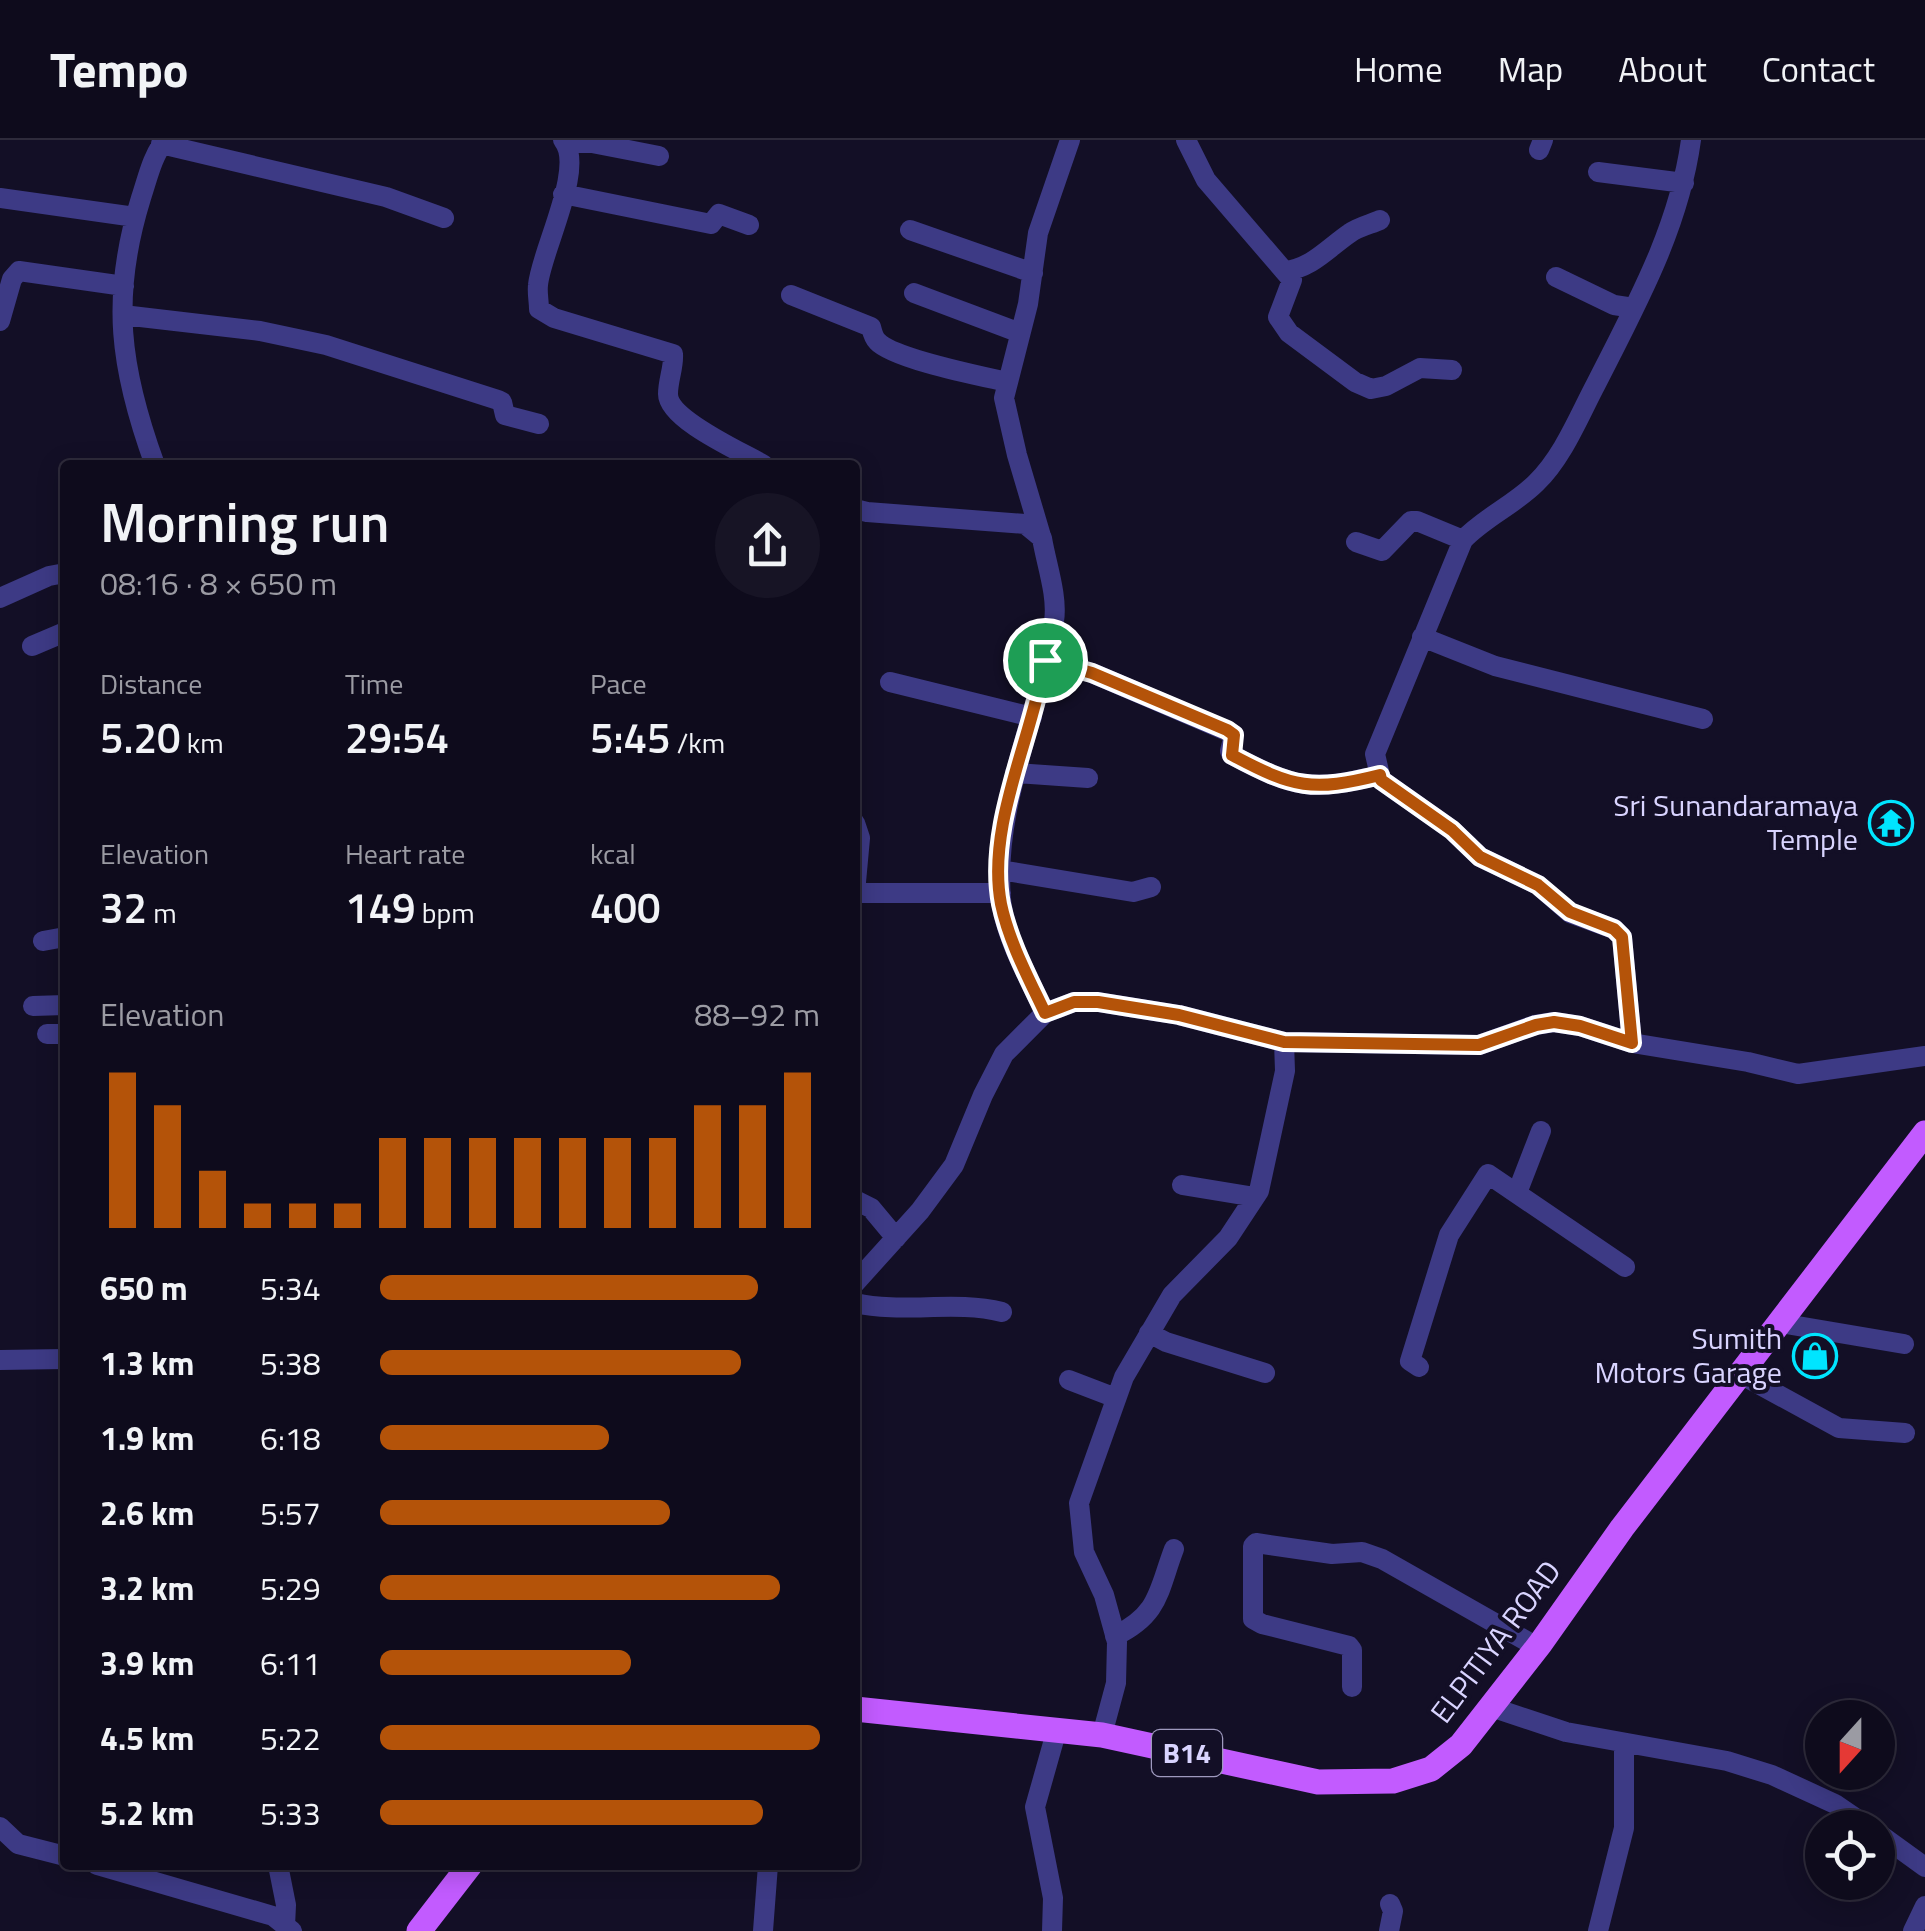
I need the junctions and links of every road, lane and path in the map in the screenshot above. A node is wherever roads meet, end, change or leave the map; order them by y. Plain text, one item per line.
1 (1070, 140) edge
2 (1186, 140) edge
3 (1691, 140) edge
4 (565, 141) edge
5 (163, 142) edge
6 (659, 156) dead end
7 (1598, 172) dead end
8 (1684, 184) junction
9 (563, 194) junction
10 (0, 198) edge
11 (135, 217) junction
12 (444, 218) dead end
13 (1380, 220) dead end
14 (748, 225) dead end
15 (910, 230) dead end
16 (1286, 272) junction
17 (1033, 273) junction
18 (1556, 277) dead end
19 (124, 286) junction
20 (914, 293) dead end
21 (791, 295) dead end
22 (1634, 308) junction
23 (123, 315) junction
24 (0, 321) edge
25 (1020, 333) junction
26 (1452, 370) dead end
27 (1007, 382) junction
28 (539, 424) dead end
29 (153, 460) edge
30 (755, 460) edge
31 (860, 510) edge
32 (1042, 538) junction
33 (1463, 540) junction
34 (1356, 542) dead end
35 (60, 574) edge
36 (0, 598) edge
37 (60, 634) edge
38 (1422, 636) junction
39 (32, 646) dead end
40 (1045, 660) junction
41 (890, 682) dead end
42 (1032, 717) junction
43 (1703, 718) dead end
44 (1015, 773) junction
45 (1380, 775) junction
46 (1088, 778) dead end
47 (1000, 870) junction
48 (1151, 887) dead end
49 (860, 893) edge
50 (1001, 894) junction
51 (60, 938) edge
52 (43, 941) dead end
53 (60, 1005) edge
54 (33, 1006) dead end
55 (1045, 1013) junction
56 (1284, 1042) junction
57 (1632, 1043) junction
58 (1925, 1056) edge
59 (1542, 1132) dead end
60 (1925, 1133) edge
61 (1182, 1185) dead end
62 (1517, 1193) junction
63 (1255, 1197) junction
64 (860, 1202) edge
65 (896, 1238) junction
66 (1624, 1268) dead end
67 (860, 1278) edge
68 (860, 1304) edge
69 (1002, 1312) dead end
70 (1780, 1323) junction
71 (1150, 1333) junction
72 (1904, 1344) dead end
73 (60, 1359) edge
74 (0, 1360) edge
75 (1418, 1367) dead end
76 (1265, 1373) dead end
77 (1740, 1374) junction
78 (1069, 1380) dead end
79 (1116, 1398) junction
80 (1905, 1433) dead end
81 (1174, 1549) dead end
82 (1116, 1636) junction
83 (1537, 1648) junction
84 (1352, 1688) dead end
85 (1490, 1707) junction
86 (860, 1709) edge
87 (1057, 1729) junction
88 (1102, 1735) junction
89 (1624, 1743) junction
90 (1844, 1810) edge
91 (0, 1827) edge
92 (1895, 1845) edge
93 (60, 1855) edge
94 (1925, 1867) edge
95 (113, 1870) edge
96 (279, 1870) edge
97 (466, 1870) edge
98 (768, 1870) edge
99 (1390, 1904) dead end
100 (1925, 1906) edge
101 (288, 1928) edge
102 (419, 1931) edge
103 (763, 1931) edge
104 (1052, 1931) edge
105 (1389, 1931) edge
106 (1598, 1931) edge
107 (1913, 1931) edge

1 - 17 street
2 - 16 street
3 - 8 street
4 - 6 street
4 - 9 street
5 - 11 street
5 - 12 street
7 - 8 street
8 - 22 street
9 - 14 street
9 - 30 street
10 - 11 street
11 - 19 street
13 - 16 street
15 - 17 street
16 - 26 street
17 - 25 street
18 - 22 street
19 - 23 street
19 - 24 street
20 - 25 street
21 - 27 street
22 - 33 street
23 - 28 street
23 - 29 street
25 - 27 street
27 - 32 street
31 - 32 street
32 - 40 street
33 - 34 street
33 - 38 street
35 - 36 street
37 - 39 street
38 - 43 street
38 - 45 street
40 - 42 street
40 - 45 street
41 - 42 street
42 - 44 street
44 - 46 street
44 - 47 street
45 - 57 street
47 - 48 street
47 - 50 street
49 - 50 street
50 - 55 street
51 - 52 street
53 - 54 street
55 - 56 street
55 - 65 street
56 - 57 street
56 - 63 street
57 - 58 street
59 - 62 street
60 - 70 main road, ELPITIYA ROAD / B14
61 - 63 street
62 - 66 street
62 - 75 street
63 - 71 street
64 - 65 street
65 - 67 street
68 - 69 street
70 - 72 street
70 - 77 main road, ELPITIYA ROAD / B14
71 - 76 street
71 - 79 street
73 - 74 street
77 - 80 street
77 - 83 main road, ELPITIYA ROAD / B14
78 - 79 street
79 - 82 street
81 - 82 street
82 - 88 street
83 - 84 street
83 - 85 main road, ELPITIYA ROAD / B14
85 - 88 main road, ELPITIYA ROAD / B14
85 - 89 street
86 - 87 main road, ELPITIYA ROAD / B14
87 - 88 main road, ELPITIYA ROAD / B14
87 - 104 street
89 - 90 street
89 - 106 street
91 - 93 street
92 - 94 street
95 - 101 street
96 - 101 street
97 - 102 main road
98 - 103 street
99 - 105 street
100 - 107 street

